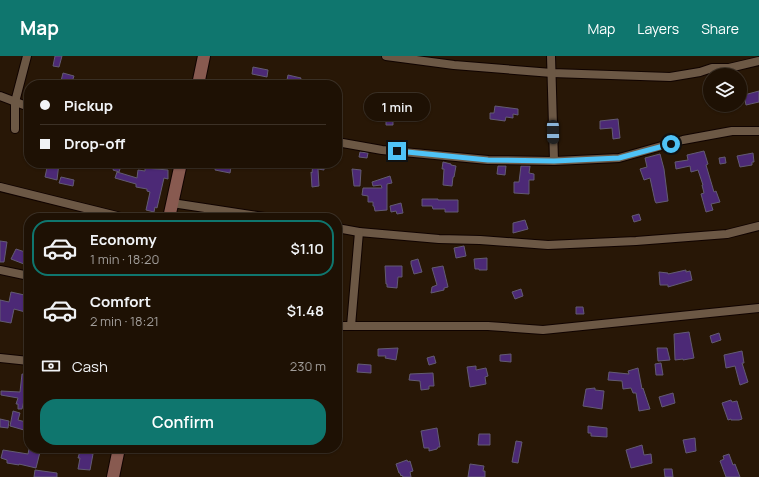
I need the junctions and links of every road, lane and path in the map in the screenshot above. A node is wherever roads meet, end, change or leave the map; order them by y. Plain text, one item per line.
1 (27, 56) edge
2 (204, 56) edge
3 (386, 56) edge
4 (551, 56) edge
5 (759, 62) edge
6 (552, 73) junction
7 (199, 80) edge
8 (0, 96) edge
9 (15, 102) junction
10 (24, 105) edge
11 (15, 129) dead end
12 (759, 131) edge
13 (342, 143) edge
14 (554, 161) junction
15 (180, 168) edge
16 (0, 187) edge
17 (172, 203) junction
18 (105, 213) edge
19 (170, 213) edge
20 (238, 213) edge
21 (759, 226) edge
22 (342, 229) edge
23 (359, 232) junction
24 (0, 270) edge
25 (24, 275) edge
26 (759, 308) edge
27 (342, 326) edge
28 (351, 326) junction
29 (0, 358) edge
30 (24, 360) edge
31 (119, 453) edge
32 (113, 477) edge

1 - 9 street
2 - 7 street
3 - 6 street
4 - 6 street
5 - 6 street
6 - 14 street
8 - 9 street
9 - 10 street
9 - 11 street
12 - 14 street
13 - 14 street
15 - 17 street
16 - 18 street
17 - 19 street
17 - 20 street
21 - 23 street
22 - 23 street
23 - 28 street
24 - 25 street
26 - 28 street
27 - 28 street
29 - 30 street
31 - 32 street

